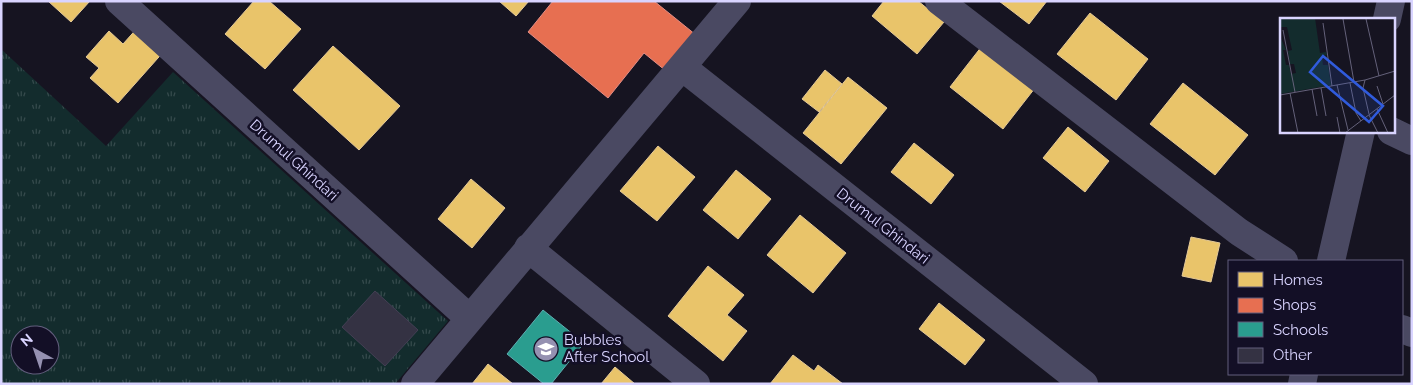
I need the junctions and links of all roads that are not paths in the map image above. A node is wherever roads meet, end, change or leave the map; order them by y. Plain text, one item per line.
1 (119, 1) edge
2 (939, 1) edge
3 (1392, 1) edge
4 (728, 5) edge
5 (1387, 18) edge
6 (682, 67) junction
7 (1361, 132) edge
8 (1393, 132) edge
9 (1412, 141) edge
10 (528, 248) junction
11 (1282, 260) edge
12 (1331, 260) edge
13 (469, 318) junction
14 (415, 384) edge
15 (696, 384) edge
16 (1084, 384) edge

1 - 13 street, Drumul Ghindari
2 - 11 street
3 - 5 street
4 - 6 street
6 - 10 street
6 - 16 street, Drumul Ghindari
7 - 12 street
8 - 9 street
10 - 13 street
10 - 15 street
13 - 14 street

